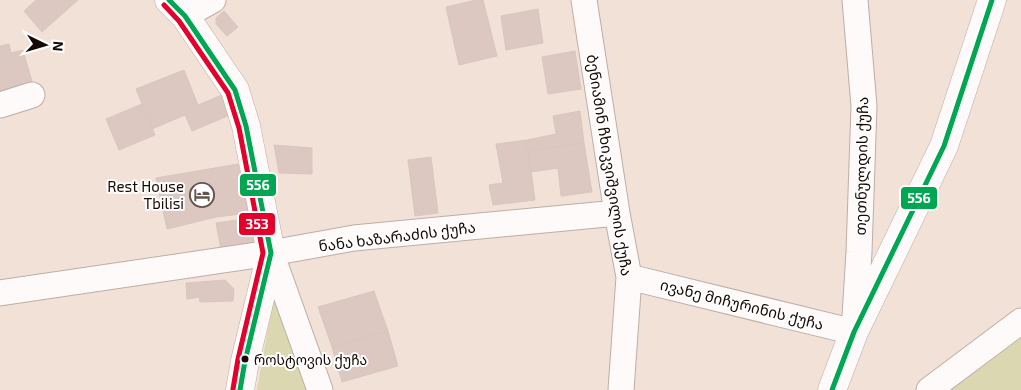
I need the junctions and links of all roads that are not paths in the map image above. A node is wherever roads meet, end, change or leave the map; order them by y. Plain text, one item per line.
1 (214, 0) edge
2 (584, 0) edge
3 (855, 0) edge
4 (992, 0) edge
5 (177, 8) edge
6 (32, 95) dead end
7 (0, 105) edge
8 (617, 213) junction
9 (271, 253) junction
10 (629, 277) junction
11 (1, 290) edge
12 (1021, 321) edge
13 (854, 332) junction
14 (240, 390) edge
15 (320, 390) edge
16 (621, 390) edge
17 (832, 390) edge
18 (929, 390) edge

1 - 5 street
2 - 8 street, ბენიამინ ჩხიკვიშვილის ქუჩა
3 - 13 street, თეთნულდის ქუჩა
4 - 13 street
5 - 9 street
6 - 7 street
8 - 9 street, ნანა ხაზარაძის ქუჩა
8 - 10 street, ბენიამინ ჩხიკვიშვილის ქუჩა
9 - 11 street, ნანა ხაზარაძის ქუჩა
9 - 14 street
9 - 15 street
10 - 13 street, ივანე მიჩურინის ქუჩა
10 - 16 street, ბენიამინ ჩხიკვიშვილის ქუჩა
12 - 18 street
13 - 17 street

